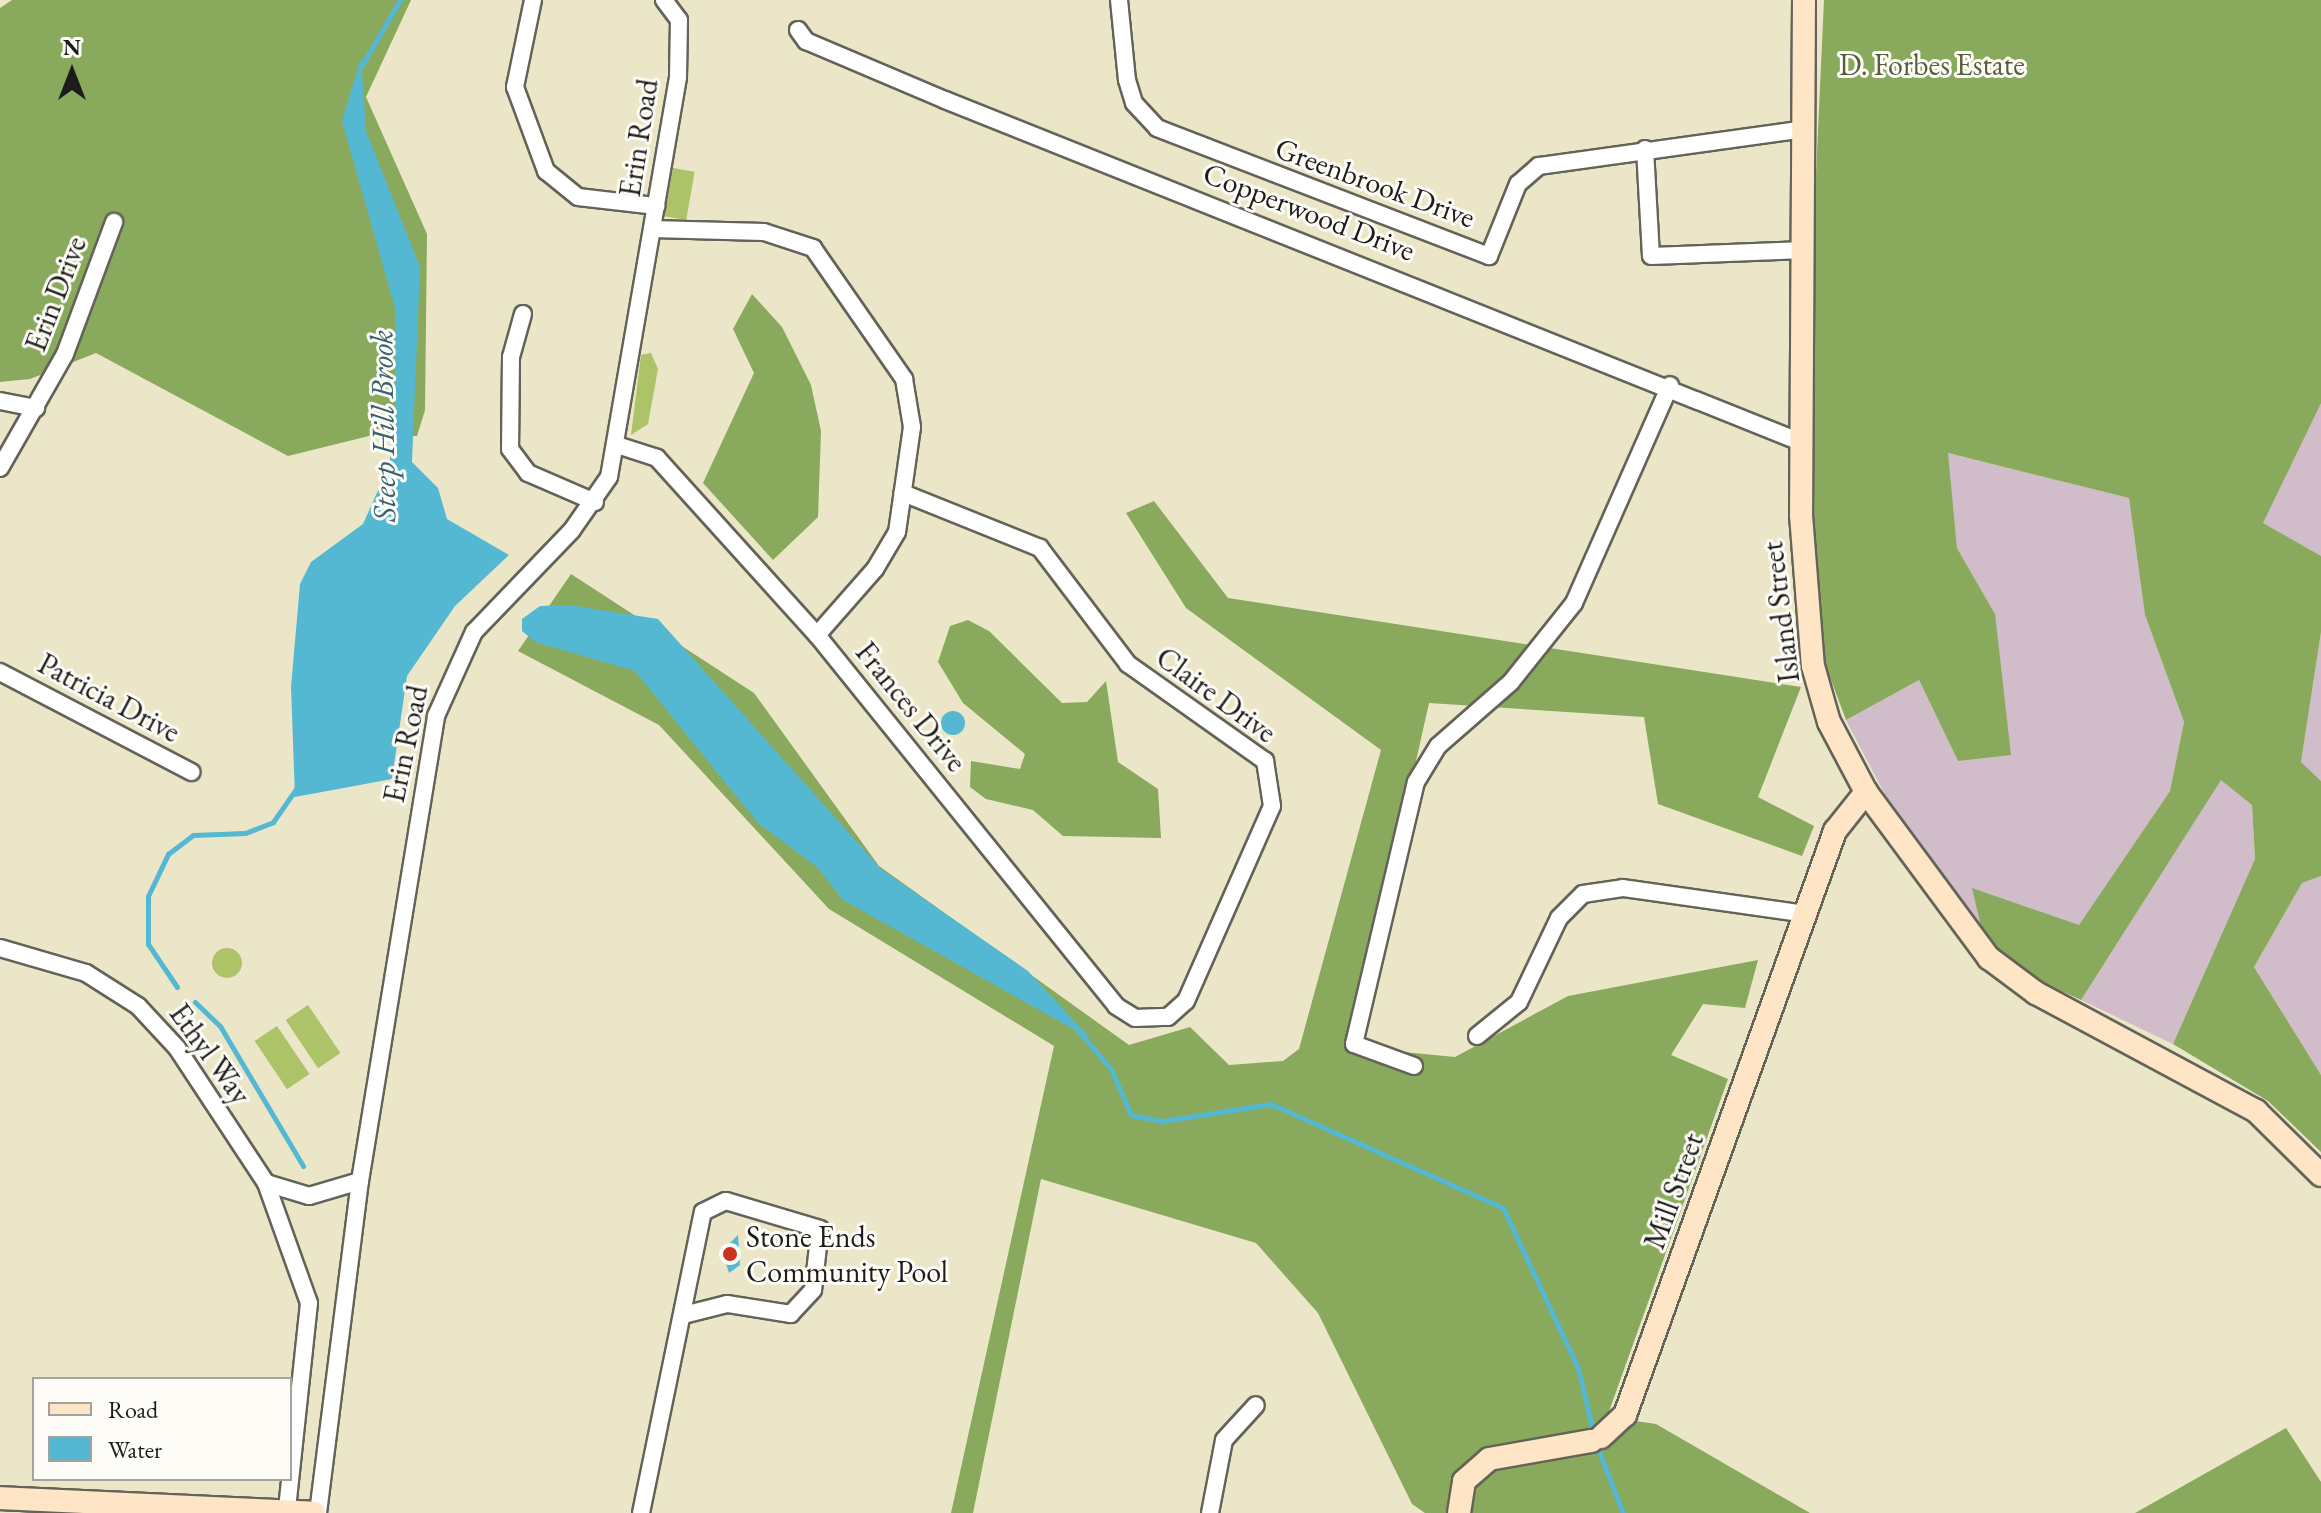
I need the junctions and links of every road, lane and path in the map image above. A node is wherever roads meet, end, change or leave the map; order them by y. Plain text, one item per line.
1 (533, 0) edge
2 (664, 0) edge
3 (1119, 0) edge
4 (1804, 0) edge
5 (798, 30) dead end
6 (1805, 129) junction
7 (1645, 149) junction
8 (656, 206) junction
9 (114, 222) dead end
10 (652, 229) junction
11 (1805, 250) junction
12 (523, 314) dead end
13 (1670, 385) junction
14 (0, 401) edge
15 (36, 408) junction
16 (1803, 443) junction
17 (617, 445) junction
18 (0, 468) edge
19 (903, 493) junction
20 (595, 502) junction
21 (817, 635) junction
22 (0, 672) edge
23 (191, 772) dead end
24 (1866, 792) junction
25 (1806, 914) junction
26 (0, 948) edge
27 (1147, 1021) joint
28 (1477, 1036) dead end
29 (1414, 1066) dead end
30 (2321, 1175) edge
31 (360, 1181) junction
32 (266, 1183) junction
33 (684, 1315) junction
34 (1256, 1405) dead end
35 (292, 1463) edge
36 (290, 1481) edge
37 (0, 1498) edge
38 (287, 1510) junction
39 (316, 1513) edge
40 (641, 1513) edge
41 (1210, 1513) edge
42 (1459, 1513) edge

1 - 8 street
2 - 8 street, Erin Road
3 - 7 street, Greenbrook Drive
4 - 6 street, Island Street
5 - 13 street, Copperwood Drive
6 - 7 street, Greenbrook Drive
6 - 11 street, Island Street
7 - 11 street
8 - 10 street, Erin Road
9 - 15 street, Erin Drive
10 - 17 street, Erin Road
10 - 19 street
11 - 16 street, Island Street
12 - 20 street
13 - 16 street, Copperwood Drive
13 - 29 street
14 - 15 street
15 - 18 street, Erin Drive
16 - 24 street, Island Street
17 - 20 street, Erin Road
17 - 21 street, Frances Drive
19 - 21 street
19 - 27 street, Claire Drive
20 - 31 street, Erin Road
21 - 27 street, Frances Drive
22 - 23 street, Patricia Drive
24 - 25 street, Mill Street
24 - 30 street, Island Street
25 - 28 street
25 - 42 street, Mill Street
26 - 32 street, Ethyl Way
31 - 32 street
31 - 39 street, Erin Road
32 - 35 street, Ethyl Way
33 - 33 street
33 - 40 street
34 - 41 street
36 - 38 street, Ethyl Way
37 - 38 street
38 - 39 street

